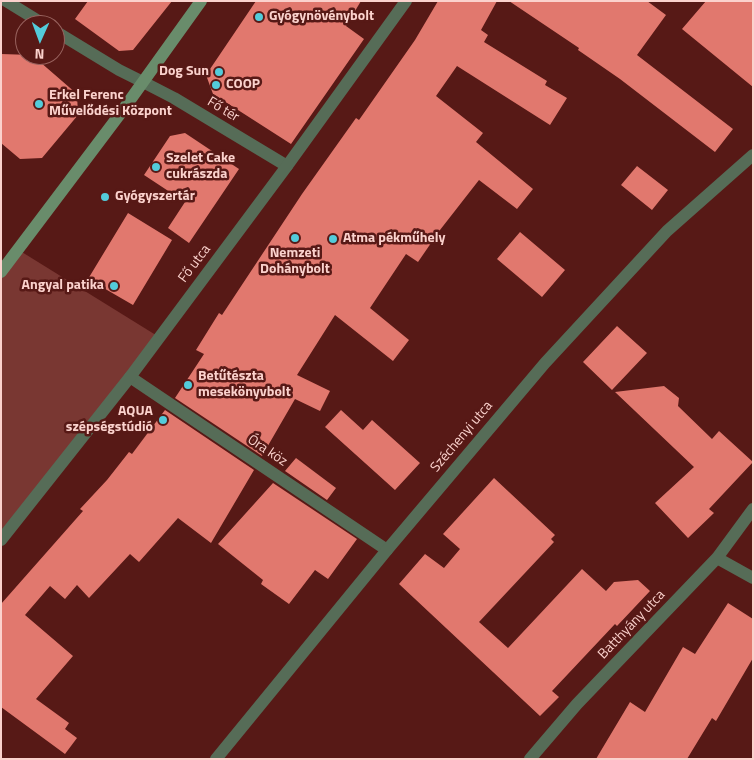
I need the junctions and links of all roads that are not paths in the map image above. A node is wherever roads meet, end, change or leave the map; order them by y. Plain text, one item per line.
1 (6, 1) edge
2 (201, 1) edge
3 (406, 1) edge
4 (29, 15) edge
5 (65, 37) edge
6 (143, 82) junction
7 (753, 155) edge
8 (287, 166) junction
9 (1, 272) edge
10 (130, 377) junction
11 (753, 509) edge
12 (1, 540) edge
13 (387, 550) junction
14 (717, 558) junction
15 (753, 578) edge
16 (216, 759) edge
17 (530, 759) edge

1 - 4 street
2 - 6 main road
3 - 8 street, Fő utca
5 - 6 street, Fő tér
6 - 8 street, Fő tér
6 - 9 main road
7 - 13 street, Széchenyi utca
8 - 10 street, Fő utca
10 - 12 street, Fő utca
10 - 13 street, Óra köz
11 - 14 street, Batthyány utca
13 - 16 street, Széchenyi utca
14 - 15 street
14 - 17 street, Batthyány utca

